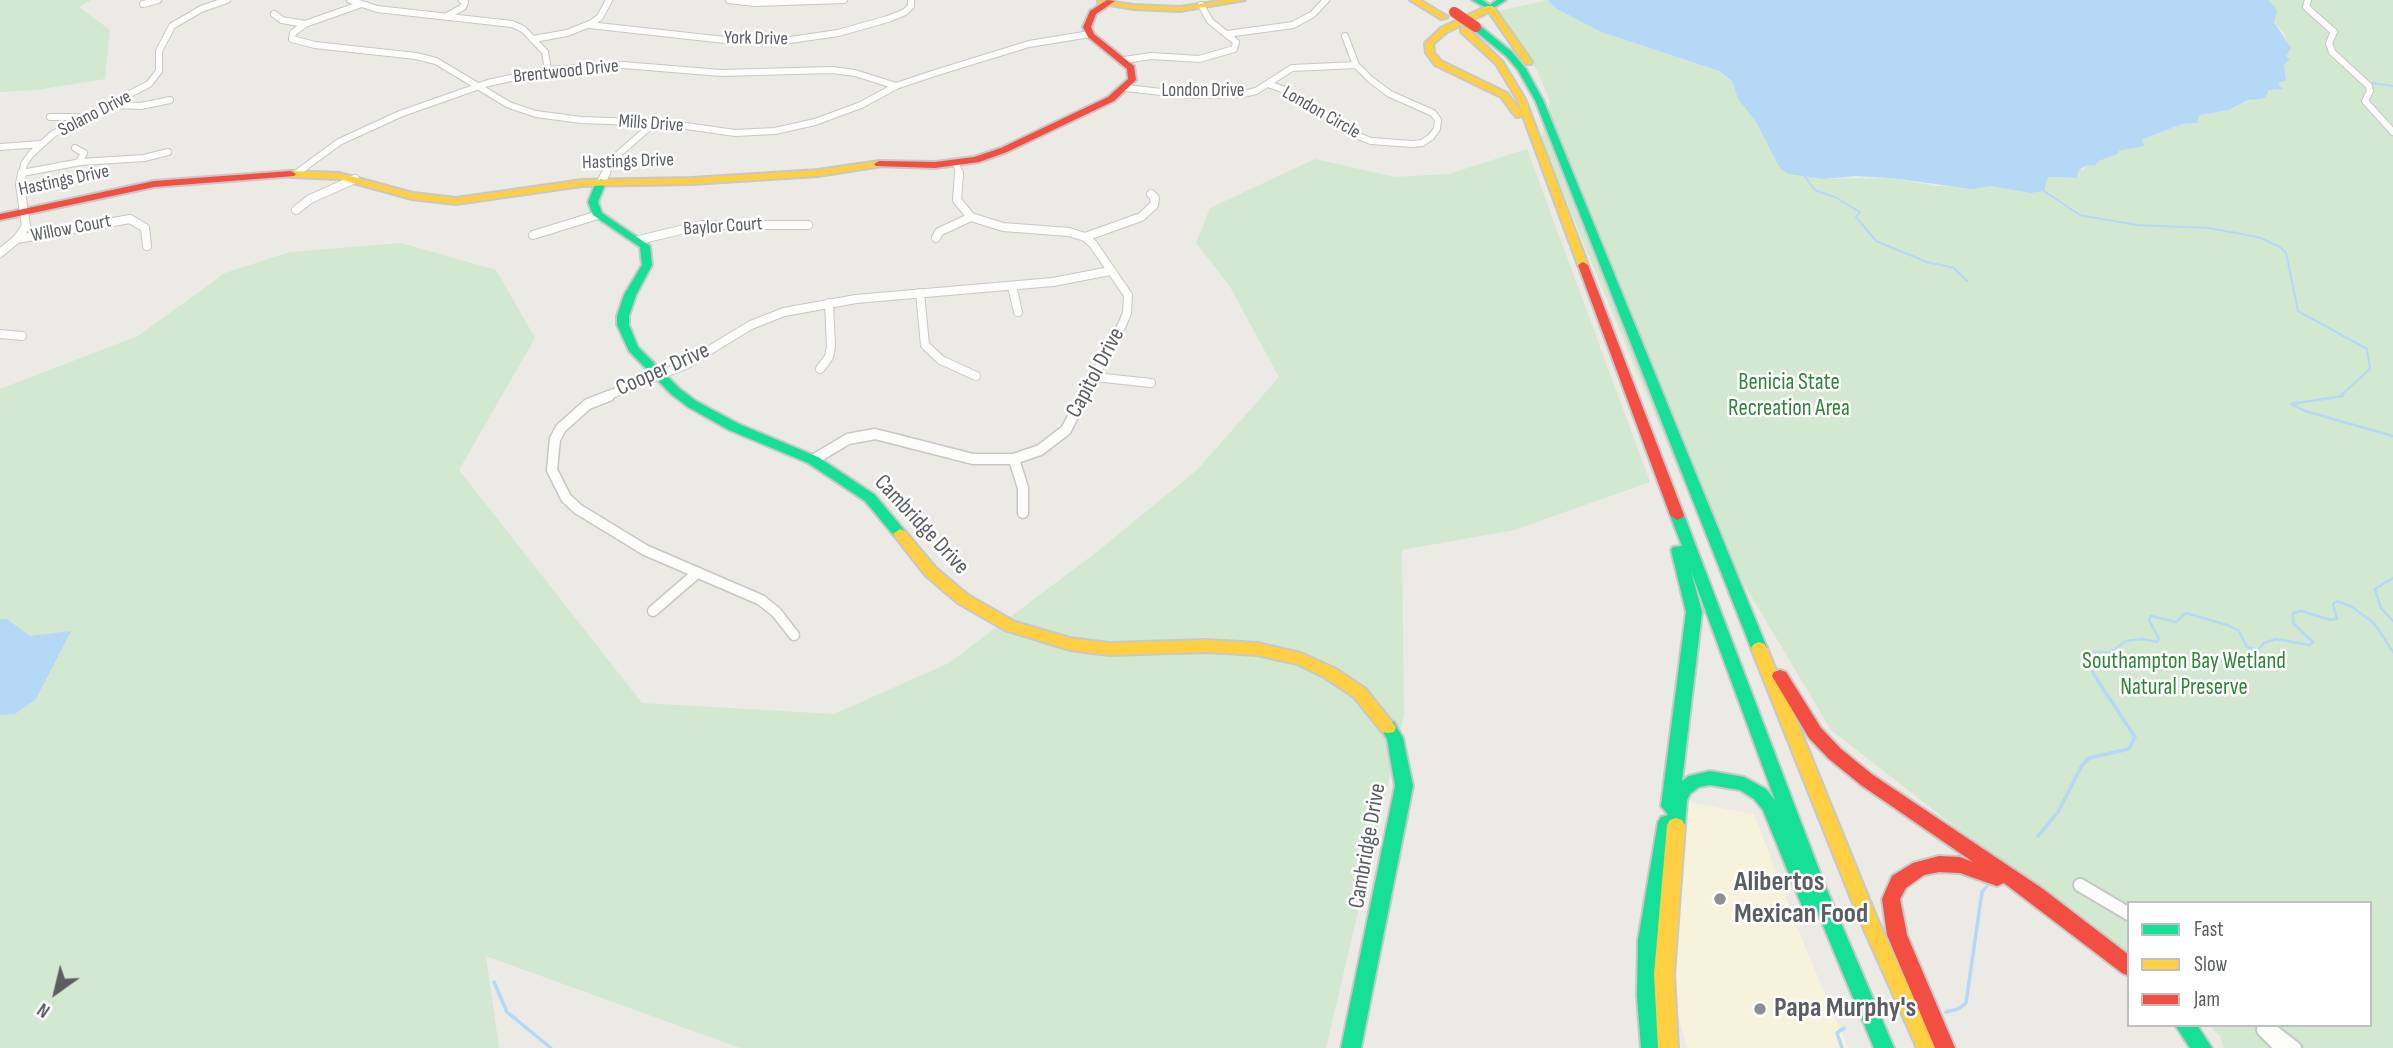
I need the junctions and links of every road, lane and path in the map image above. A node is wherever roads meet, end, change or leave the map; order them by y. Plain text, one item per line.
1 (158, 0) edge
2 (198, 0) edge
3 (227, 0) edge
4 (350, 0) edge
5 (462, 0) edge
6 (609, 0) edge
7 (729, 0) edge
8 (844, 0) edge
9 (911, 0) edge
10 (1230, 0) edge
11 (1241, 0) edge
12 (1325, 0) edge
13 (1414, 0) edge
14 (1432, 0) edge
15 (2308, 0) edge
16 (1106, 1) edge
17 (143, 4) dead end
18 (214, 4) junction
19 (359, 5) junction
20 (1201, 6) junction
21 (1482, 9) edge
22 (274, 14) dead end
23 (1449, 14) junction
24 (446, 17) junction
25 (305, 24) junction
26 (589, 25) junction
27 (1090, 34) junction
28 (1227, 34) junction
29 (1345, 36) dead end
30 (534, 40) junction
31 (1124, 60) junction
32 (1356, 65) junction
33 (1446, 68) junction
34 (548, 70) junction
35 (1269, 84) junction
36 (478, 86) junction
37 (896, 86) junction
38 (1126, 88) junction
39 (170, 100) dead end
40 (113, 105) junction
41 (1545, 115) junction
42 (50, 117) dead end
43 (85, 117) junction
44 (654, 122) junction
45 (2393, 132) edge
46 (41, 144) junction
47 (0, 147) edge
48 (75, 148) dead end
49 (168, 152) dead end
50 (1542, 156) junction
51 (79, 162) junction
52 (956, 163) junction
53 (22, 173) junction
54 (296, 173) junction
55 (355, 179) junction
56 (601, 182) junction
57 (1151, 194) dead end
58 (25, 210) junction
59 (296, 210) dead end
60 (598, 215) junction
61 (0, 217) edge
62 (971, 217) junction
63 (808, 225) dead end
64 (533, 235) dead end
65 (936, 237) dead end
66 (1085, 237) junction
67 (17, 239) junction
68 (639, 240) junction
69 (147, 246) dead end
70 (0, 253) edge
71 (1110, 271) junction
72 (1012, 286) junction
73 (920, 293) junction
74 (829, 303) junction
75 (1018, 313) dead end
76 (0, 334) edge
77 (22, 336) dead end
78 (820, 369) dead end
79 (660, 375) junction
80 (976, 376) dead end
81 (1095, 377) junction
82 (1151, 383) dead end
83 (1014, 459) junction
84 (813, 460) junction
85 (1669, 495) junction
86 (1023, 513) dead end
87 (1714, 534) junction
88 (697, 573) junction
89 (653, 611) dead end
90 (794, 635) dead end
91 (1672, 824) junction
92 (2080, 885) dead end
93 (2053, 910) junction
94 (2127, 913) edge
95 (2127, 966) edge
96 (2186, 1027) edge
97 (2260, 1027) edge
98 (2268, 1027) edge
99 (1351, 1048) edge
100 (1651, 1048) edge
101 (1668, 1048) edge
102 (1873, 1048) edge
103 (1884, 1048) edge
104 (1927, 1048) edge
105 (1945, 1048) edge
106 (2202, 1048) edge
107 (2281, 1048) edge
108 (2295, 1048) edge

1 - 17 street
2 - 18 street
3 - 18 street, Solano Drive
4 - 19 street
5 - 24 street
6 - 26 street
7 - 8 street
9 - 26 street, York Drive
10 - 20 main road
11 - 20 main road
12 - 28 street
13 - 23 main road
14 - 23 main road
15 - 45 street
16 - 20 main road
16 - 27 main road
18 - 40 street, Solano Drive
19 - 24 street
19 - 25 street
20 - 28 street
21 - 23 main road
21 - 33 main road
21 - 33 main road
21 - 41 main road
21 - 41 main road
21 - 50 main road
22 - 25 street
24 - 30 street
25 - 36 street, Mills Drive
26 - 30 street
27 - 31 main road
27 - 37 street, Mills Drive
28 - 31 street
29 - 32 street, London Circle
30 - 34 street
31 - 38 main road
32 - 35 street, London Drive
32 - 35 street, London Circle
33 - 50 main road
34 - 36 street, Brentwood Drive
34 - 37 street, Brentwood Drive
35 - 38 street, London Drive
36 - 44 street, Mills Drive
36 - 54 street, Brentwood Drive
37 - 44 street, Mills Drive
38 - 52 main road, Hastings Drive
39 - 40 street
40 - 43 street, Solano Drive
41 - 87 main road
42 - 43 street
43 - 46 street, Solano Drive
44 - 56 street
46 - 47 street
46 - 53 street, Solano Drive
48 - 51 street
49 - 51 street
50 - 85 main road
51 - 53 street
52 - 56 main road, Hastings Drive
52 - 62 street
53 - 58 street
54 - 55 main road, Hastings Drive
54 - 58 main road, Hastings Drive
55 - 56 main road, Hastings Drive
55 - 59 street
56 - 60 main road
57 - 66 street
58 - 61 main road, Hastings Drive
58 - 67 street
60 - 64 street
60 - 68 main road
62 - 65 street
62 - 66 street
63 - 68 street, Baylor Court
66 - 71 street, Capitol Drive
67 - 69 street, Willow Court
67 - 70 street
68 - 79 main road, Cambridge Drive
71 - 72 street, Cooper Drive
71 - 81 street, Capitol Drive
72 - 73 street, Cooper Drive
72 - 75 street
73 - 74 street, Cooper Drive
73 - 80 street
74 - 78 street
74 - 79 street, Cooper Drive
76 - 77 street
79 - 84 main road, Cambridge Drive
79 - 88 street, Cooper Drive
81 - 82 street
81 - 83 street, Capitol Drive
83 - 84 street, Capitol Drive
83 - 86 street
84 - 99 main road, Cambridge Drive
85 - 91 main road
85 - 103 main road
87 - 93 main road
87 - 104 main road
88 - 89 street
88 - 90 street, Cooper Drive
91 - 100 main road
91 - 101 main road
91 - 102 main road
92 - 94 street
93 - 95 main road
93 - 105 main road
96 - 106 main road
97 - 107 street
98 - 108 street

